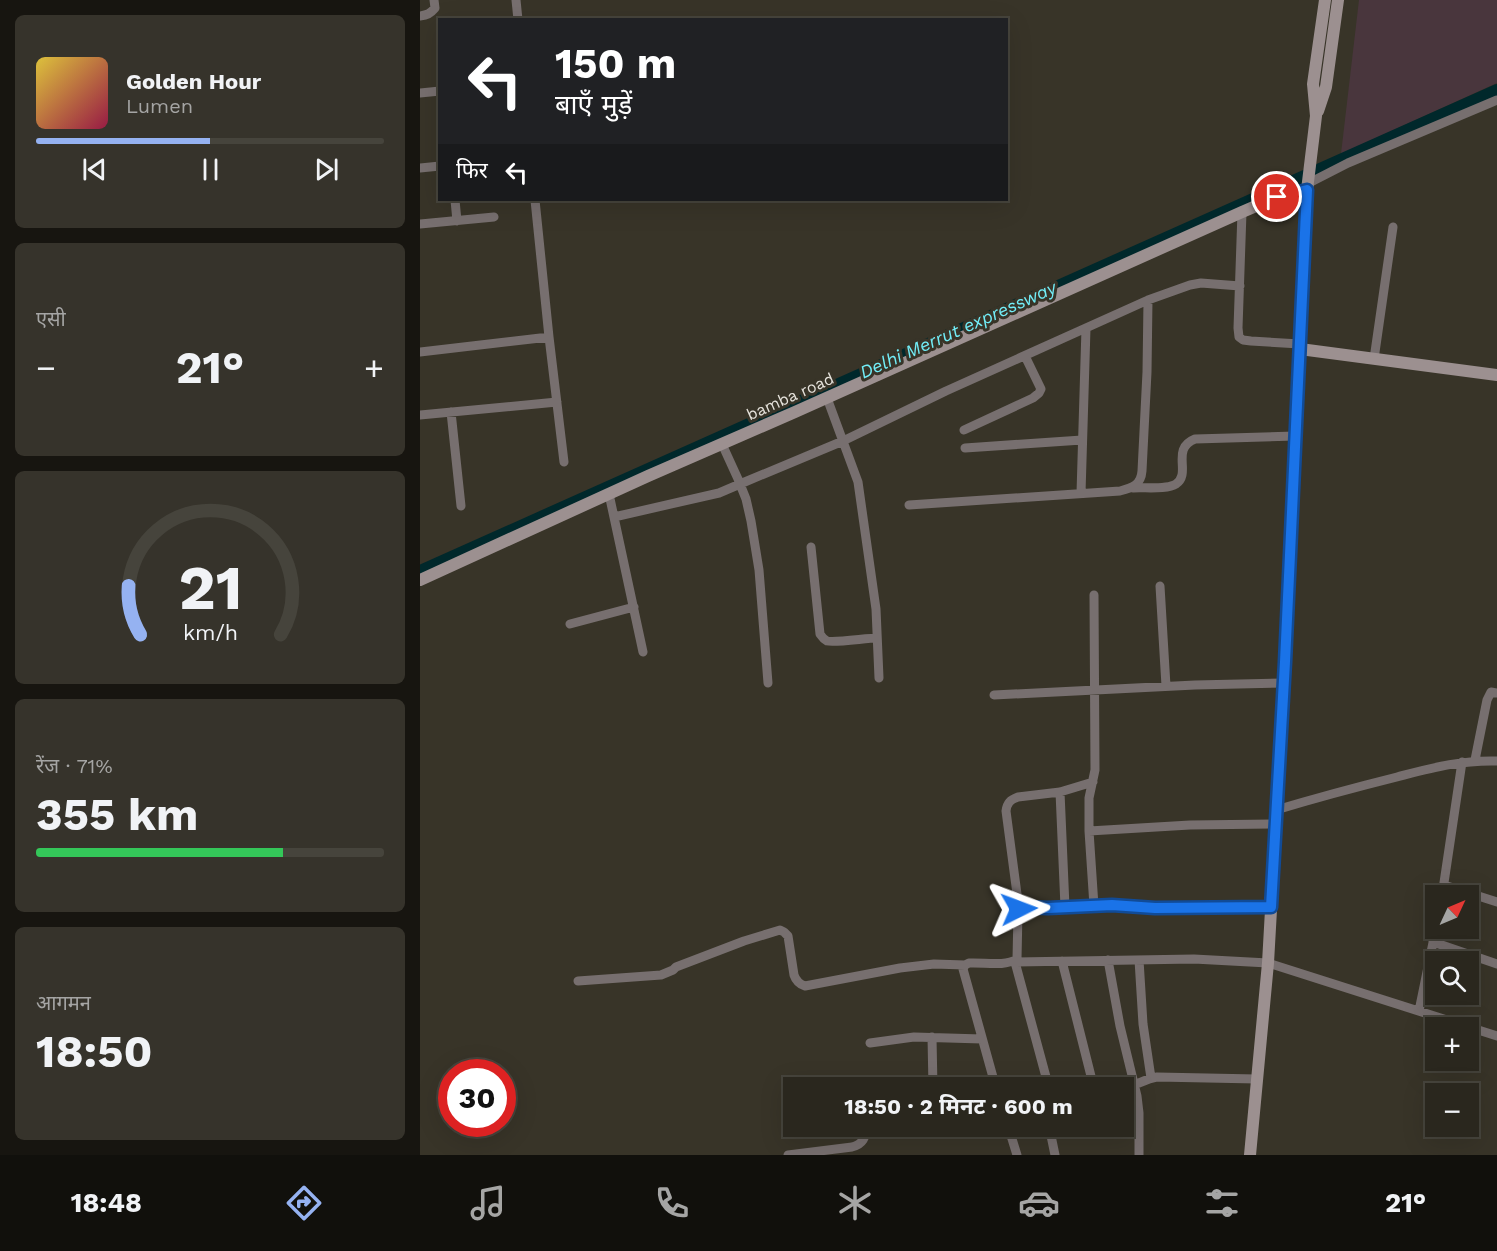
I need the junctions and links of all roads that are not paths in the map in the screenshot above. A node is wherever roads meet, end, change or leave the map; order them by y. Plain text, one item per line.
1 (434, 0) edge
2 (516, 0) edge
3 (1325, 0) edge
4 (1338, 0) edge
5 (420, 16) edge
6 (518, 18) edge
7 (438, 91) edge
8 (420, 93) edge
9 (1497, 100) edge
10 (1316, 116) junction
11 (438, 166) edge
12 (420, 168) edge
13 (1307, 185) junction
14 (455, 201) edge
15 (535, 201) edge
16 (1242, 212) junction
17 (494, 217) dead end
18 (457, 221) junction
19 (420, 224) edge
20 (1393, 227) dead end
21 (1240, 286) junction
22 (1148, 300) junction
23 (1086, 328) junction
24 (549, 336) junction
25 (1300, 346) junction
26 (420, 352) edge
27 (1025, 356) junction
28 (1374, 359) junction
29 (1497, 375) edge
30 (827, 398) junction
31 (557, 402) junction
32 (451, 412) junction
33 (420, 415) edge
34 (964, 430) dead end
35 (1295, 436) junction
36 (1082, 440) junction
37 (843, 441) junction
38 (722, 444) junction
39 (965, 448) dead end
40 (564, 462) dead end
41 (740, 484) junction
42 (1133, 488) junction
43 (1081, 493) junction
44 (609, 494) junction
45 (909, 505) dead end
46 (461, 506) dead end
47 (614, 517) junction
48 (811, 547) dead end
49 (420, 580) edge
50 (1160, 586) dead end
51 (1094, 595) dead end
52 (634, 607) junction
53 (570, 624) dead end
54 (877, 638) junction
55 (643, 652) dead end
56 (879, 678) dead end
57 (768, 683) dead end
58 (1284, 683) junction
59 (1166, 686) junction
60 (1095, 690) junction
61 (1497, 693) edge
62 (994, 694) dead end
63 (1475, 760) junction
64 (1497, 761) edge
65 (1462, 762) junction
66 (1093, 782) junction
67 (1060, 792) junction
68 (1276, 810) junction
69 (1276, 824) junction
70 (1089, 831) junction
71 (1444, 885) edge
72 (1479, 896) edge
73 (1497, 902) edge
74 (1094, 906) junction
75 (1065, 907) junction
76 (1271, 907) junction
77 (1019, 909) junction
78 (1434, 939) edge
79 (1433, 942) junction
80 (1108, 960) junction
81 (1139, 960) junction
82 (1062, 961) junction
83 (1015, 962) junction
84 (1268, 963) junction
85 (1497, 964) edge
86 (965, 965) junction
87 (578, 981) dead end
88 (1419, 1011) junction
89 (1497, 1036) edge
90 (932, 1037) junction
91 (982, 1039) junction
92 (870, 1043) dead end
93 (933, 1077) edge
94 (993, 1077) edge
95 (1046, 1077) edge
96 (1091, 1077) edge
97 (1131, 1077) edge
98 (1151, 1078) junction
99 (1257, 1079) junction
100 (1134, 1084) edge
101 (1134, 1087) edge
102 (865, 1137) edge
103 (1011, 1137) edge
104 (1051, 1137) edge
105 (788, 1155) edge
106 (1017, 1155) edge
107 (1055, 1155) edge
108 (1139, 1155) edge
109 (1250, 1155) edge

1 - 5 street
2 - 6 street
3 - 10 main road
4 - 10 main road
7 - 8 street
9 - 13 street
10 - 13 main road
11 - 12 street
13 - 16 main road, bamba road
13 - 25 main road
14 - 18 street
15 - 24 street
16 - 21 street
16 - 30 main road, bamba road
17 - 18 street
18 - 19 street
20 - 28 street
21 - 22 street
21 - 25 street
22 - 23 street
22 - 42 street
23 - 27 street
23 - 36 street
24 - 26 street
24 - 31 street
25 - 28 main road
25 - 35 main road
27 - 34 street
27 - 37 street
28 - 29 main road
30 - 37 street
30 - 38 main road, bamba road
31 - 32 street
31 - 40 street
32 - 33 street
32 - 46 street
35 - 42 street
35 - 58 main road
36 - 39 street
36 - 43 street
37 - 41 street
37 - 54 street
38 - 41 street
38 - 44 main road, bamba road
41 - 47 street
41 - 57 street
42 - 43 street
43 - 45 street
44 - 47 street
44 - 49 main road, bamba road
47 - 52 street
48 - 54 street
50 - 59 street
51 - 60 street
52 - 53 street
52 - 55 street
54 - 56 street
58 - 59 street
58 - 68 main road
59 - 60 street
60 - 62 street
60 - 66 street
61 - 63 street
63 - 64 street
63 - 65 street
65 - 68 street
65 - 71 street
66 - 67 street
66 - 70 street
67 - 75 street
67 - 77 street
68 - 69 main road
69 - 70 street
69 - 76 main road
70 - 74 street
72 - 73 street
74 - 75 street
74 - 76 street
75 - 77 street
76 - 84 main road
77 - 83 street
78 - 79 street
79 - 85 street
79 - 88 street
80 - 81 street
80 - 82 street
80 - 97 street
81 - 84 street
81 - 98 street
82 - 83 street
82 - 96 street
83 - 86 street
83 - 95 street
84 - 88 street
84 - 99 main road
86 - 87 street
86 - 91 street
88 - 89 street
90 - 91 street
90 - 92 street
90 - 93 street
91 - 94 street
98 - 99 street
98 - 100 street
99 - 109 main road
101 - 108 street
102 - 105 street
103 - 106 street
104 - 107 street

